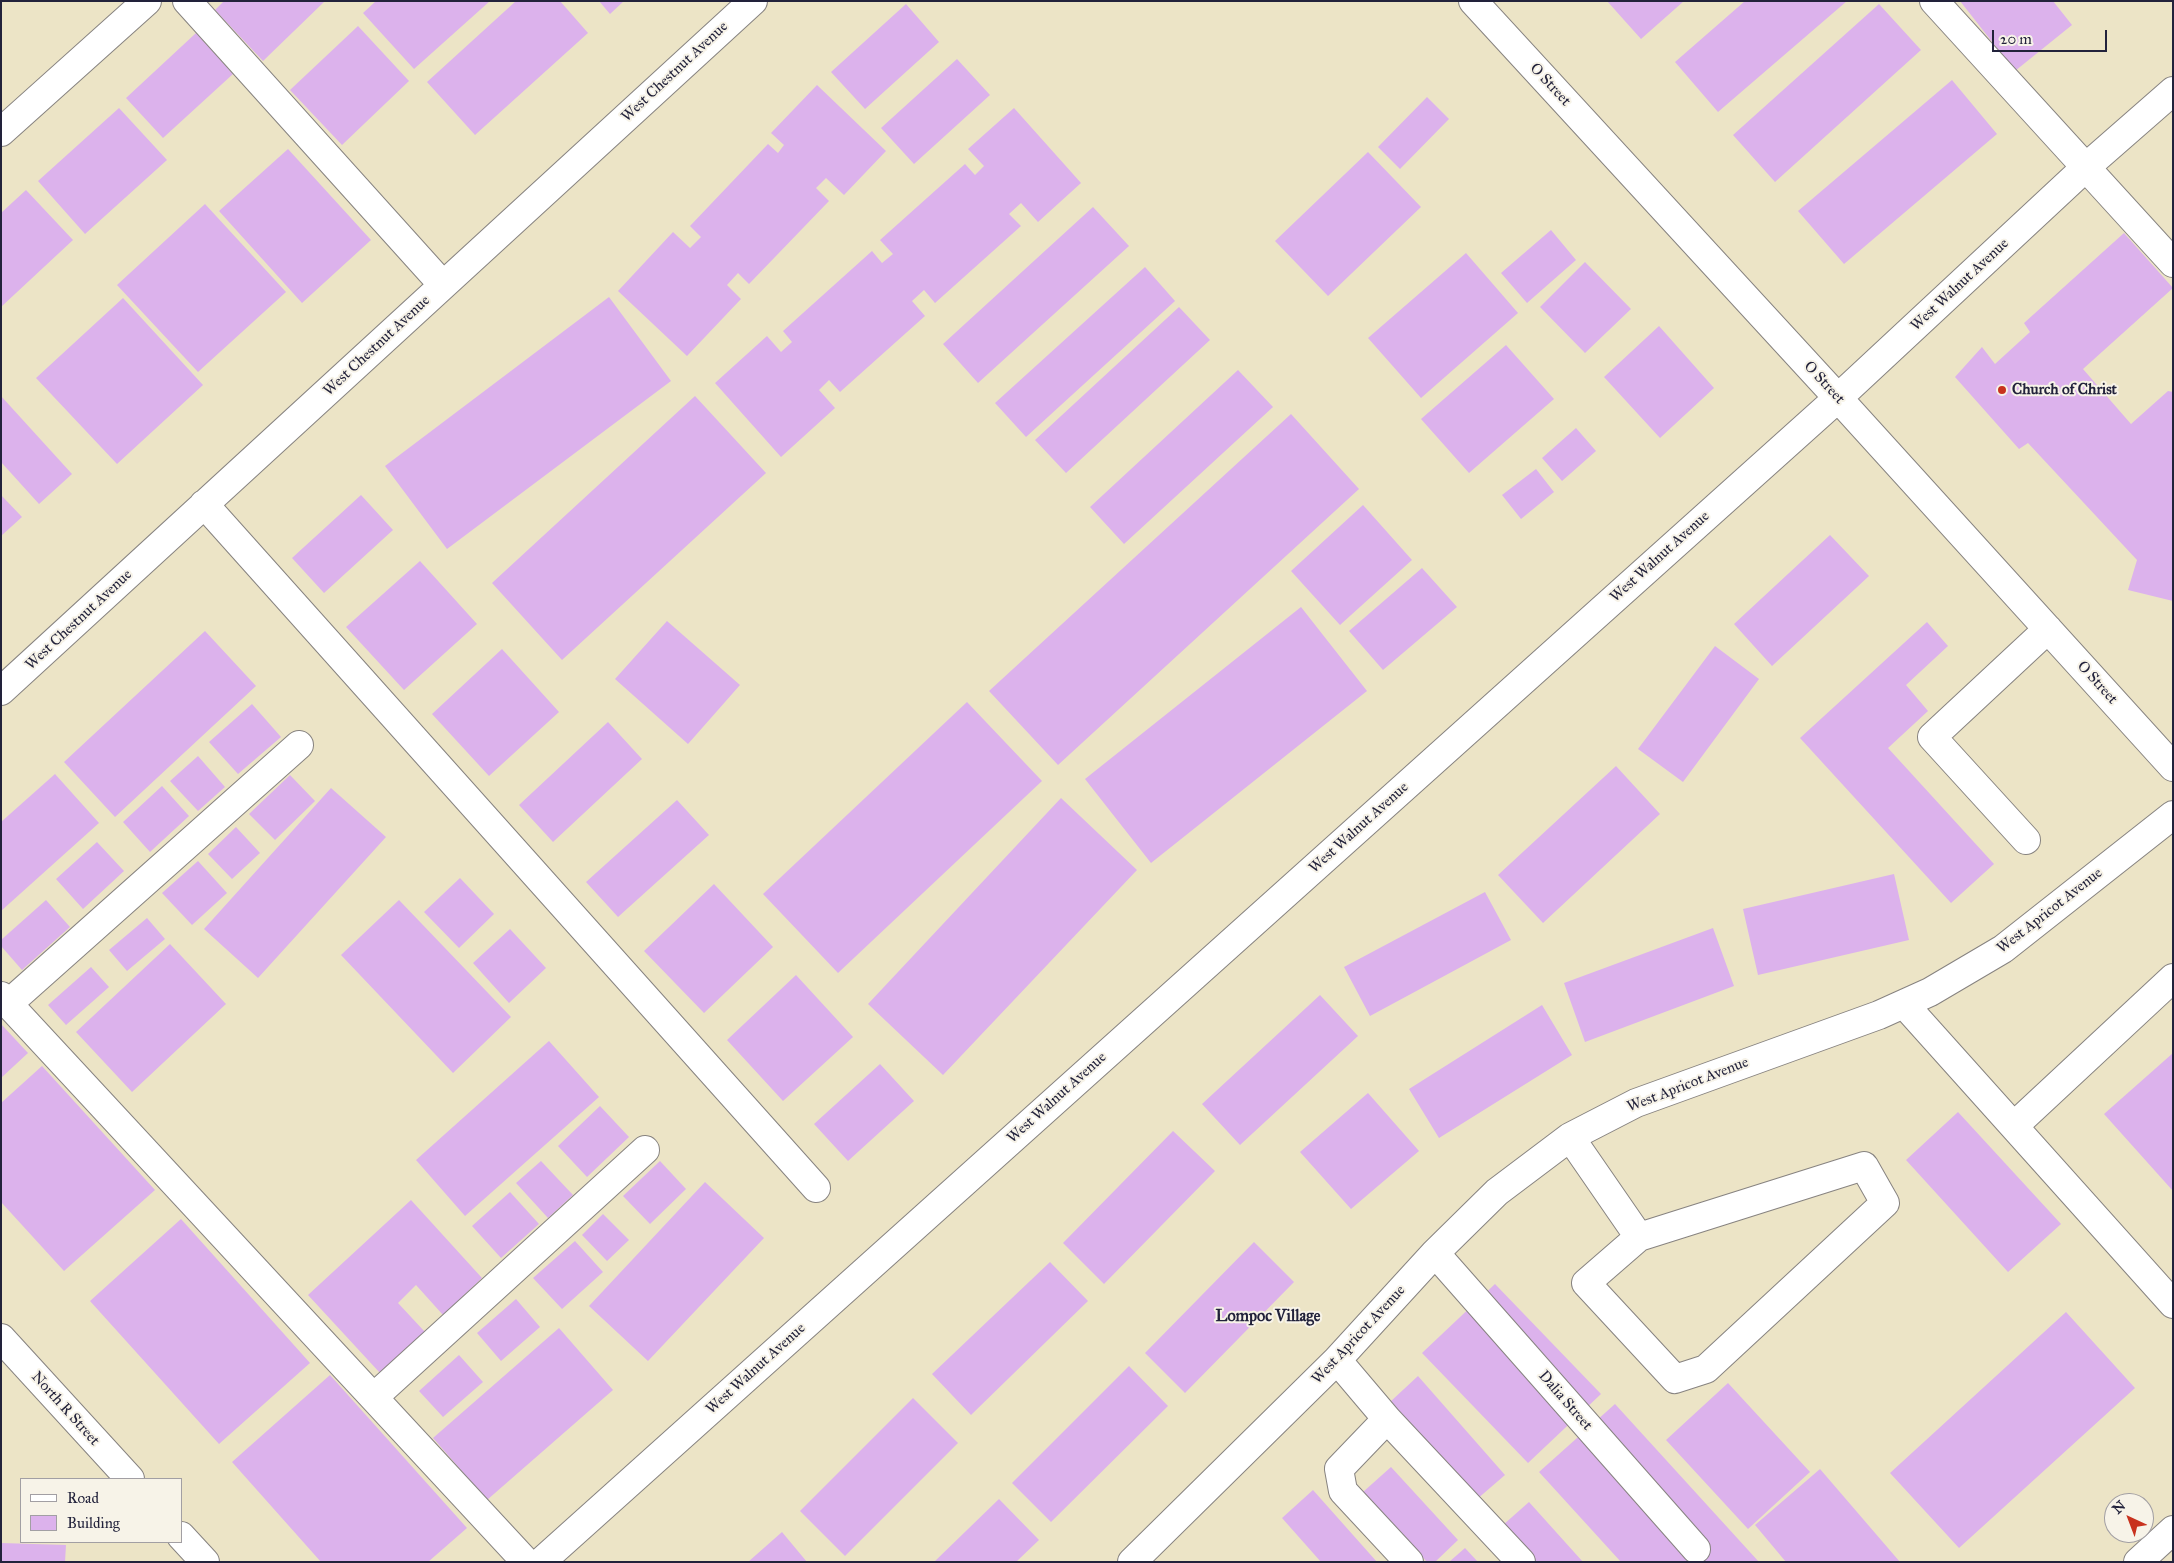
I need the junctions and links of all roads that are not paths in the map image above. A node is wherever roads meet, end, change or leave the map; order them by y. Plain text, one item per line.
1 (147, 1) edge
2 (187, 1) edge
3 (753, 1) edge
4 (1473, 1) edge
5 (1934, 1) edge
6 (2173, 90) edge
7 (1, 132) edge
8 (2085, 168) junction
9 (2173, 263) edge
10 (443, 285) junction
11 (1838, 398) junction
12 (204, 504) junction
13 (2048, 629) junction
14 (1, 691) edge
15 (298, 745) dead end
16 (2173, 767) edge
17 (2173, 815) edge
18 (2026, 840) dead end
19 (2173, 978) edge
20 (5, 1000) edge
21 (1904, 1004) junction
22 (2014, 1126) junction
23 (1570, 1137) junction
24 (645, 1150) dead end
25 (816, 1188) dead end
26 (1639, 1236) junction
27 (1435, 1253) junction
28 (2173, 1304) edge
29 (1, 1338) edge
30 (1337, 1360) junction
31 (374, 1397) junction
32 (1387, 1419) junction
33 (129, 1478) edge
34 (2173, 1530) edge
35 (182, 1537) edge
36 (1696, 1549) dead end
37 (205, 1562) edge
38 (526, 1562) edge
39 (541, 1562) edge
40 (1132, 1562) edge
41 (1409, 1562) edge
42 (1521, 1562) edge
43 (2138, 1562) edge

1 - 7 street
2 - 10 street
3 - 10 street, West Chestnut Avenue
4 - 11 street, O Street
5 - 8 street
6 - 8 street, West Walnut Avenue
8 - 9 street
8 - 11 street, West Walnut Avenue
10 - 12 street, West Chestnut Avenue
11 - 13 street, O Street
11 - 39 street, West Walnut Avenue
12 - 14 street, West Chestnut Avenue
12 - 25 street
13 - 16 street, O Street
13 - 18 street
15 - 20 street
17 - 21 street, West Apricot Avenue
19 - 22 street
20 - 31 street
21 - 22 street
21 - 23 street, West Apricot Avenue
22 - 28 street
23 - 26 street
23 - 27 street, West Apricot Avenue
24 - 31 street
26 - 26 street
27 - 30 street, West Apricot Avenue
27 - 36 street, Dalia Street
29 - 33 street, North R Street
30 - 32 street
30 - 40 street, West Apricot Avenue
31 - 38 street
32 - 41 street
32 - 42 street
34 - 43 street
35 - 37 street

